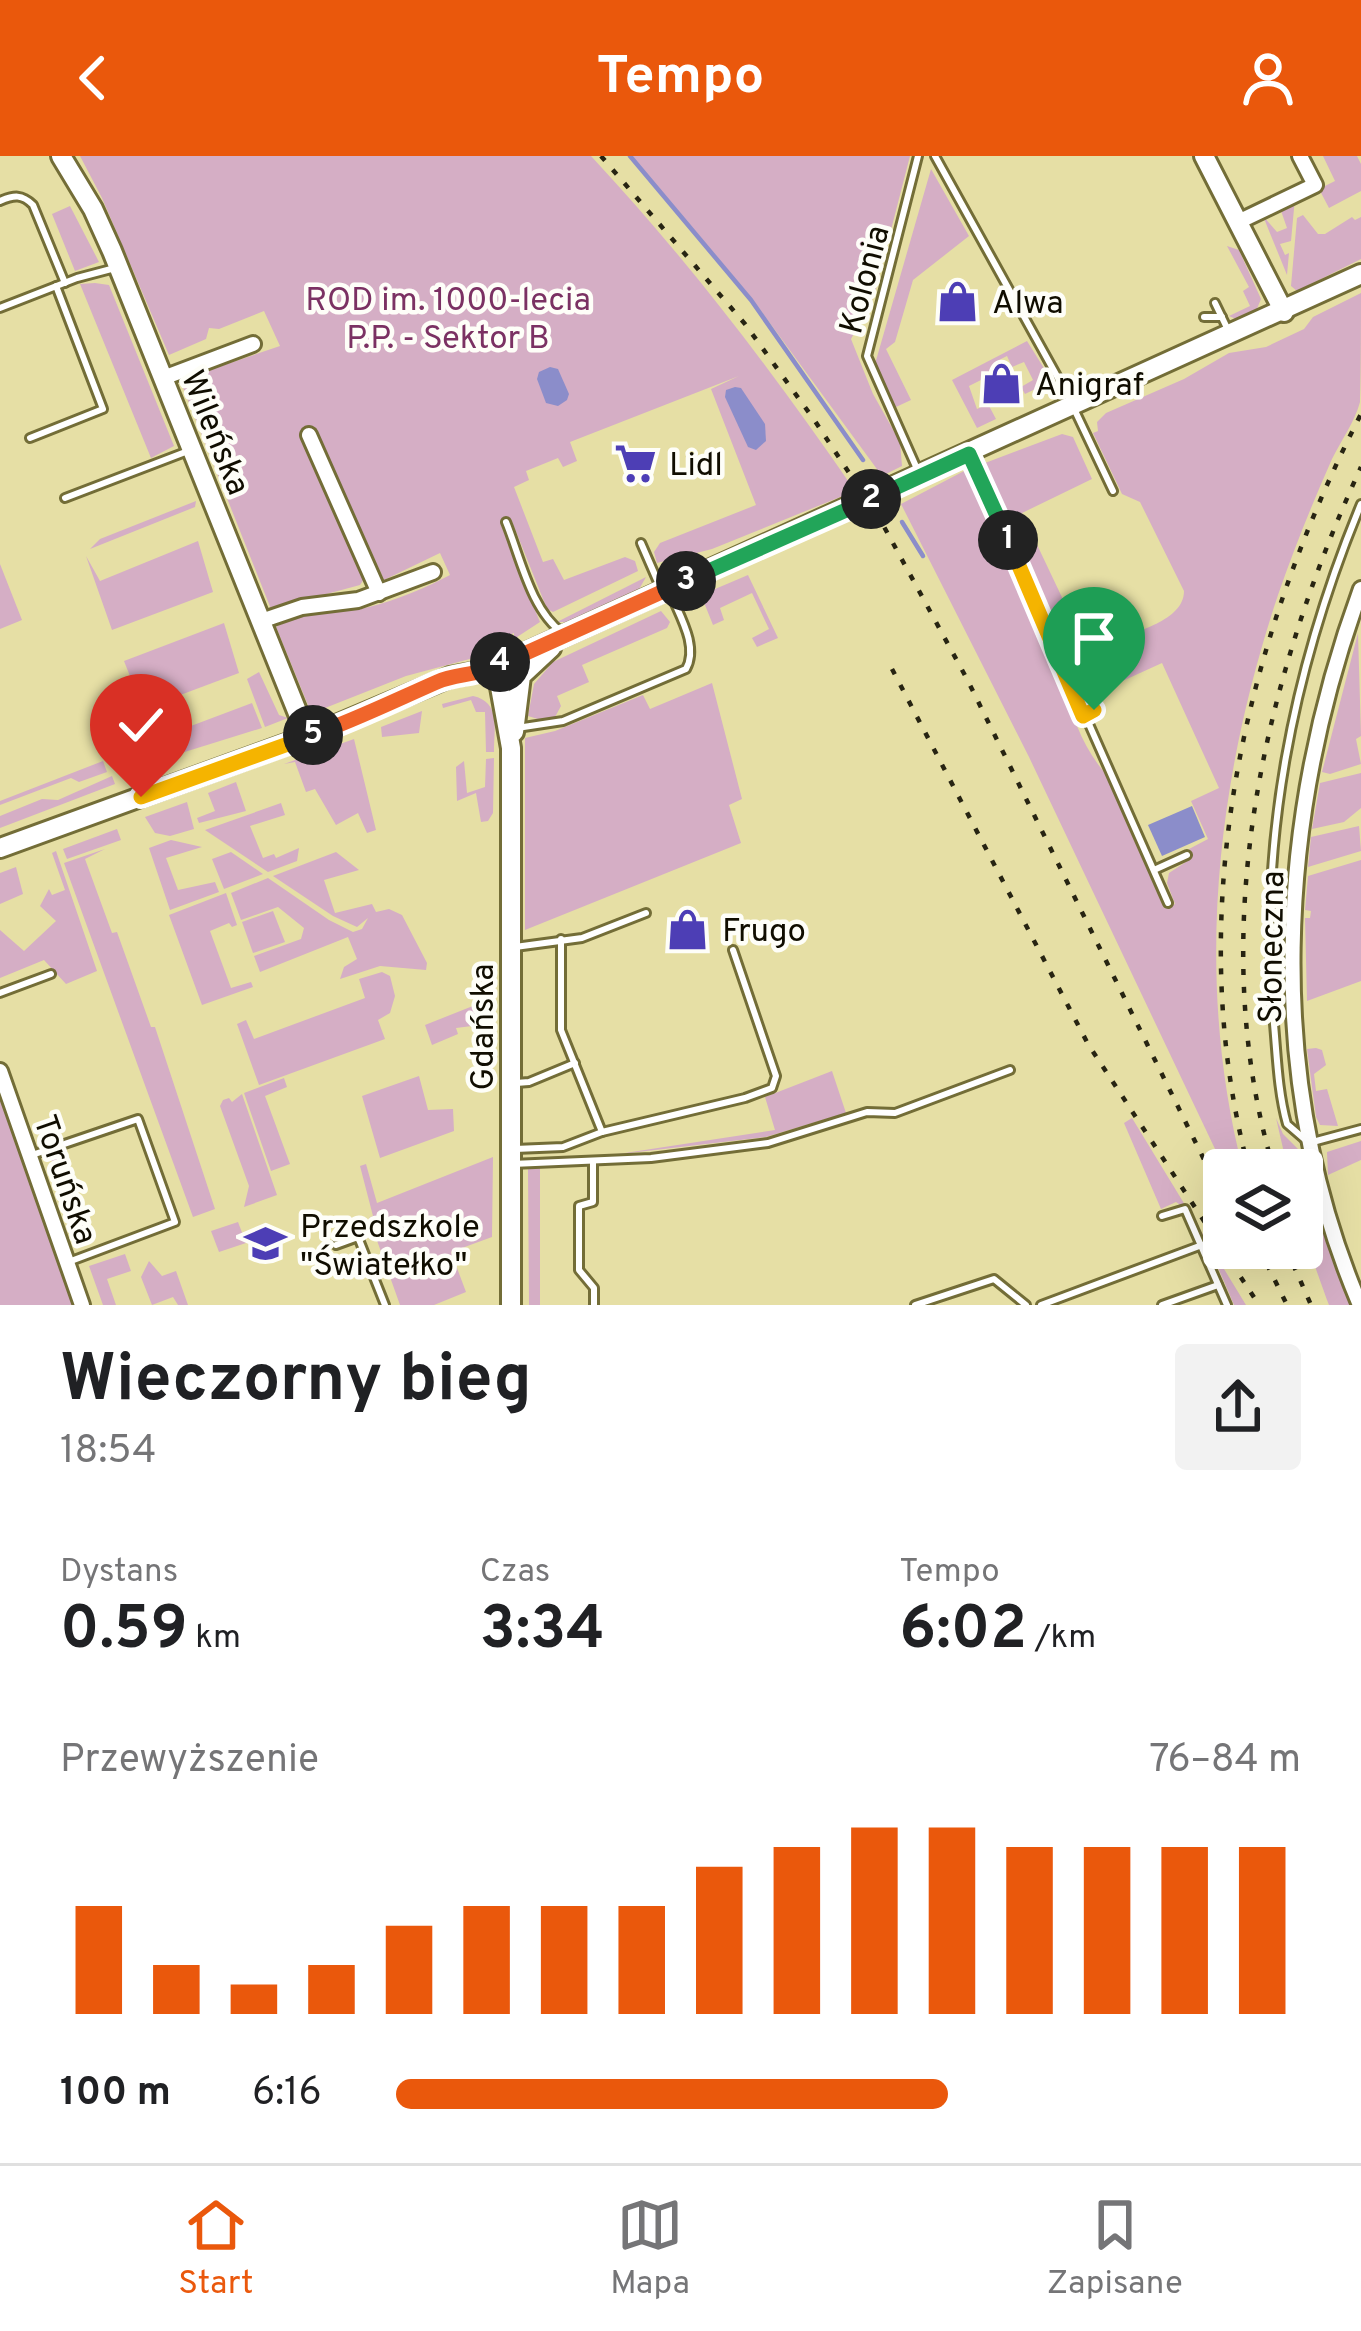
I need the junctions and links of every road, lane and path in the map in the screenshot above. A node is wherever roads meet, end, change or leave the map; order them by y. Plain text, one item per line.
1 (61, 156) edge
2 (918, 156) edge
3 (935, 156) edge
4 (1204, 156) edge
5 (1300, 156) edge
6 (0, 201) edge
7 (1238, 223) junction
8 (118, 267) junction
9 (1361, 274) edge
10 (60, 284) junction
11 (1215, 303) dead end
12 (0, 308) edge
13 (1284, 312) junction
14 (1204, 316) dead end
15 (1222, 317) junction
16 (1231, 337) junction
17 (253, 344) dead end
18 (163, 378) junction
19 (1073, 407) junction
20 (309, 435) dead end
21 (30, 438) dead end
22 (192, 450) junction
23 (969, 454) junction
24 (920, 476) junction
25 (1113, 491) dead end
26 (65, 498) dead end
27 (1361, 504) edge
28 (506, 522) dead end
29 (641, 543) dead end
30 (433, 572) dead end
31 (1361, 589) edge
32 (665, 590) junction
33 (379, 593) junction
34 (261, 621) junction
35 (565, 635) junction
36 (507, 676) junction
37 (1094, 710) dead end
38 (1083, 716) junction
39 (515, 728) junction
40 (307, 736) junction
41 (511, 748) junction
42 (0, 848) edge
43 (1187, 855) dead end
44 (1154, 870) junction
45 (1168, 903) dead end
46 (646, 913) dead end
47 (560, 939) junction
48 (512, 947) junction
49 (733, 950) dead end
50 (51, 974) dead end
51 (0, 993) edge
52 (574, 1063) junction
53 (1010, 1070) dead end
54 (0, 1071) edge
55 (512, 1083) junction
56 (1361, 1129) edge
57 (602, 1132) junction
58 (1310, 1144) junction
59 (30, 1156) junction
60 (511, 1156) junction
61 (593, 1162) junction
62 (1162, 1216) dead end
63 (336, 1245) dead end
64 (1202, 1245) junction
65 (67, 1262) junction
66 (1218, 1285) junction
67 (82, 1305) edge
68 (385, 1305) edge
69 (511, 1305) edge
70 (594, 1305) edge
71 (915, 1305) edge
72 (1026, 1305) edge
73 (1041, 1305) edge
74 (1162, 1305) edge
75 (1227, 1305) edge
76 (1360, 1305) edge

1 - 8 street, Wileńska
2 - 24 lane, Kolonia
3 - 19 lane
4 - 7 street
5 - 7 street
6 - 10 lane
7 - 13 street
8 - 10 lane
8 - 18 street, Wileńska
9 - 13 street
10 - 12 lane
10 - 21 lane
11 - 15 lane
13 - 16 street
14 - 15 lane
15 - 16 lane
16 - 19 street
17 - 18 street
18 - 22 street, Wileńska
19 - 23 street
19 - 25 lane
20 - 33 street
22 - 26 lane
22 - 34 street, Wileńska
23 - 24 street
23 - 38 lane
24 - 32 street
27 - 58 lane
28 - 35 lane
29 - 32 lane
30 - 33 street
31 - 58 street, Słoneczna
32 - 35 street
32 - 39 lane
33 - 34 street
34 - 40 street, Wileńska
35 - 36 street
36 - 39 street, Gdańska
36 - 40 street
36 - 41 street, Gdańska
37 - 38 lane
38 - 44 lane
39 - 41 street, Gdańska
40 - 42 street
41 - 48 street, Gdańska
43 - 44 lane
44 - 45 lane
46 - 47 lane
47 - 48 lane
47 - 52 lane
48 - 55 street, Gdańska
49 - 57 lane
50 - 51 lane
52 - 55 lane
52 - 57 lane
53 - 61 lane
54 - 59 street, Toruńska
55 - 60 street, Gdańska
56 - 58 lane
57 - 60 lane
58 - 76 street, Słoneczna
59 - 65 street, Toruńska
59 - 65 lane
60 - 61 lane
60 - 69 street, Gdańska
61 - 70 lane
62 - 64 lane
63 - 68 lane
64 - 66 lane
64 - 73 lane
65 - 67 street, Toruńska
66 - 74 lane
66 - 75 lane
71 - 72 lane

